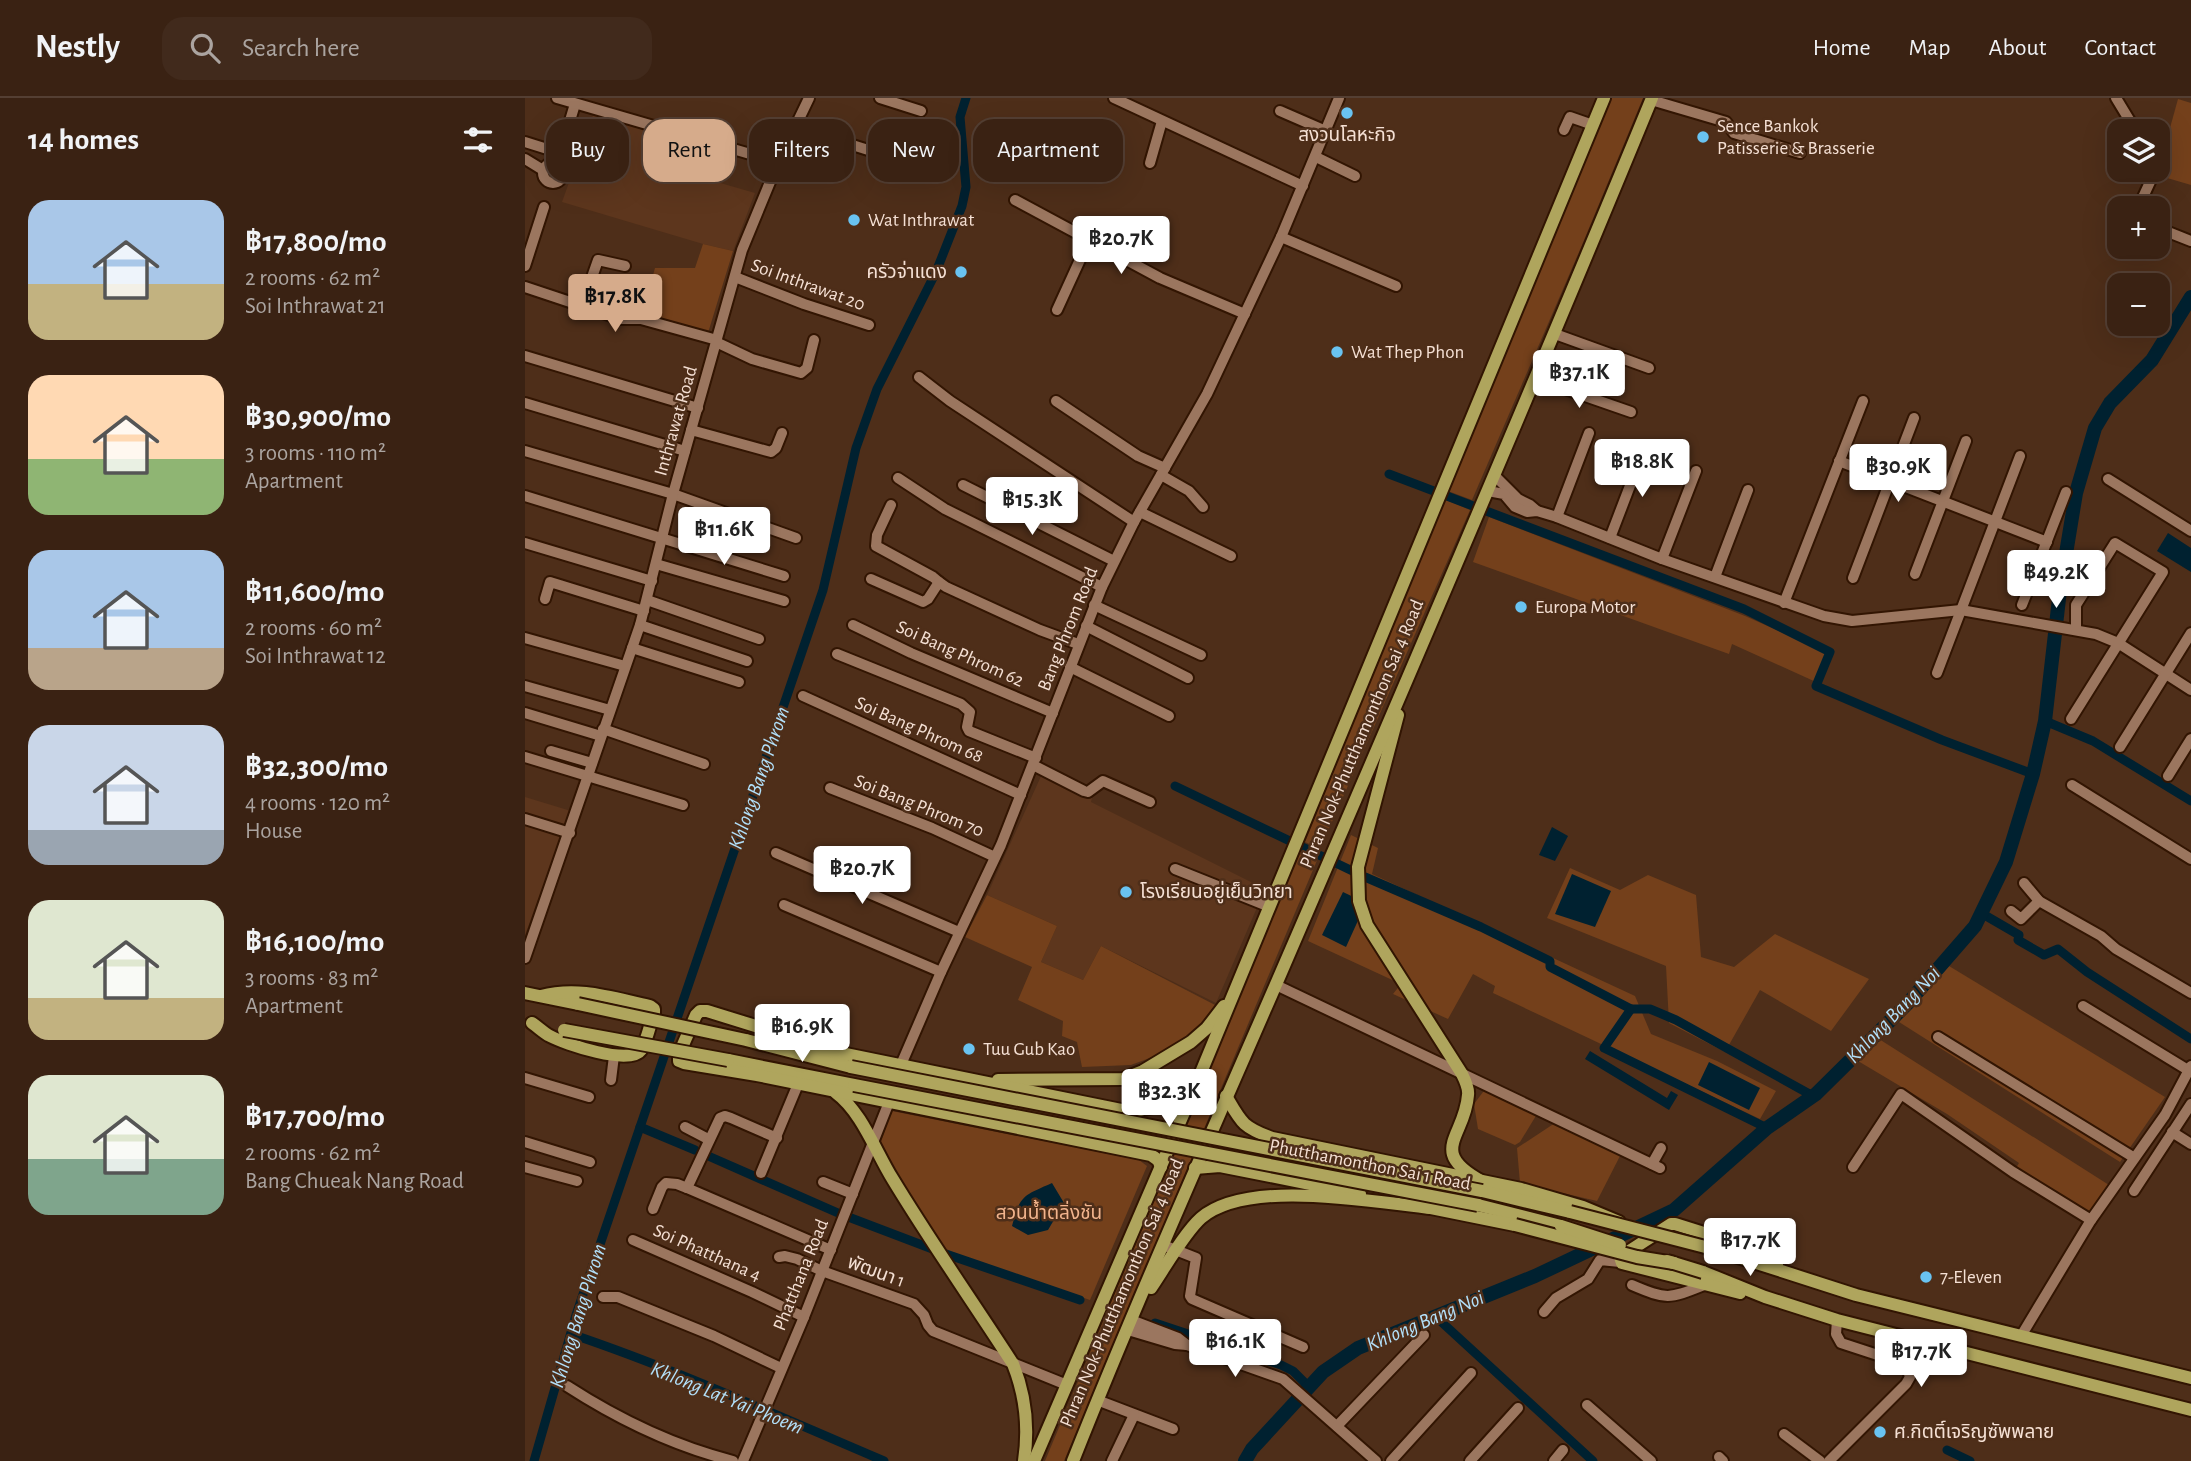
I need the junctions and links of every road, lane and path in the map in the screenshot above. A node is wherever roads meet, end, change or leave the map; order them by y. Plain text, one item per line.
1 (557, 98) edge
2 (880, 98) edge
3 (1114, 98) edge
4 (1339, 98) edge
5 (1604, 98) edge
6 (2116, 98) edge
7 (804, 99) edge
8 (1652, 99) edge
9 (1129, 101) edge
10 (575, 104) junction
11 (921, 111) dead end
12 (1280, 111) dead end
13 (570, 119) edge
14 (798, 119) edge
15 (2129, 119) edge
16 (1162, 121) junction
17 (1593, 125) junction
18 (1565, 130) dead end
19 (1326, 131) junction
20 (525, 142) edge
21 (546, 153) edge
22 (1800, 153) dead end
23 (749, 154) edge
24 (1316, 157) junction
25 (525, 159) edge
26 (1150, 163) dead end
27 (546, 167) edge
28 (543, 170) junction
29 (1355, 176) dead end
30 (546, 181) edge
31 (770, 182) edge
32 (1303, 187) junction
33 (1015, 200) dead end
34 (544, 207) dead end
35 (2170, 233) edge
36 (1282, 237) junction
37 (1089, 240) junction
38 (2191, 241) edge
39 (525, 266) edge
40 (625, 266) dead end
41 (735, 277) junction
42 (1396, 286) dead end
43 (525, 288) edge
44 (583, 306) junction
45 (1057, 310) dead end
46 (1245, 314) junction
47 (869, 325) dead end
48 (1555, 334) junction
49 (814, 340) dead end
50 (717, 341) junction
51 (525, 356) edge
52 (1649, 368) dead end
53 (919, 377) dead end
54 (1536, 379) junction
55 (1056, 401) dead end
56 (1863, 401) dead end
57 (525, 403) edge
58 (698, 408) junction
59 (1631, 412) dead end
60 (1914, 418) dead end
61 (691, 430) junction
62 (782, 433) dead end
63 (1589, 433) dead end
64 (1966, 440) dead end
65 (1644, 449) dead end
66 (525, 451) edge
67 (685, 451) junction
68 (2020, 456) dead end
69 (1839, 461) junction
70 (1696, 471) dead end
71 (1163, 472) junction
72 (1494, 475) junction
73 (898, 478) dead end
74 (2108, 479) dead end
75 (1890, 481) junction
76 (963, 485) dead end
77 (1748, 490) dead end
78 (1487, 491) junction
79 (2066, 492) dead end
80 (673, 494) junction
81 (525, 496) edge
82 (1943, 501) junction
83 (891, 505) dead end
84 (1203, 507) dead end
85 (1537, 511) junction
86 (1137, 517) junction
87 (1557, 517) junction
88 (1995, 521) junction
89 (2191, 531) edge
90 (796, 538) dead end
91 (1609, 538) junction
92 (663, 539) junction
93 (2047, 541) junction
94 (525, 543) edge
95 (1231, 556) dead end
96 (1662, 559) junction
97 (1114, 561) junction
98 (656, 564) junction
99 (1915, 574) dead end
100 (784, 576) dead end
101 (1715, 577) junction
102 (1853, 578) dead end
103 (871, 579) dead end
104 (652, 581) junction
105 (939, 582) junction
106 (1102, 587) junction
107 (545, 599) dead end
108 (784, 601) dead end
109 (1784, 603) junction
110 (1094, 605) junction
111 (2022, 605) dead end
112 (645, 606) junction
113 (1961, 610) junction
114 (640, 625) junction
115 (853, 625) dead end
116 (1086, 626) junction
117 (2076, 630) junction
118 (2191, 633) edge
119 (525, 638) edge
120 (759, 639) dead end
121 (2118, 643) junction
122 (1078, 644) junction
123 (632, 648) junction
124 (837, 654) dead end
125 (1201, 655) dead end
126 (747, 661) dead end
127 (625, 666) junction
128 (1070, 667) junction
129 (1937, 673) dead end
130 (2166, 674) junction
131 (1408, 676) junction
132 (1188, 678) dead end
133 (739, 682) dead end
134 (525, 686) edge
135 (2191, 690) edge
136 (803, 696) dead end
137 (610, 710) junction
138 (525, 713) edge
139 (1053, 713) junction
140 (1170, 716) dead end
141 (2071, 719) dead end
142 (977, 729) dead end
143 (602, 733) junction
144 (2191, 739) edge
145 (2120, 747) dead end
146 (551, 751) dead end
147 (525, 757) edge
148 (1036, 759) junction
149 (592, 763) junction
150 (704, 764) dead end
151 (588, 776) junction
152 (2168, 776) dead end
153 (2072, 785) dead end
154 (830, 788) dead end
155 (1021, 795) junction
156 (1150, 802) dead end
157 (683, 805) dead end
158 (525, 819) edge
159 (570, 833) junction
160 (776, 853) dead end
161 (995, 857) junction
162 (2191, 859) edge
163 (1175, 869) dead end
164 (2024, 883) dead end
165 (2039, 901) junction
166 (784, 905) dead end
167 (1270, 907) junction
168 (2011, 911) dead end
169 (959, 932) junction
170 (525, 958) edge
171 (941, 971) junction
172 (1276, 985) junction
173 (1235, 990) junction
174 (525, 993) edge
175 (2191, 993) edge
176 (541, 996) junction
177 (2083, 1006) dead end
178 (529, 1022) edge
179 (1938, 1037) dead end
180 (752, 1041) junction
181 (815, 1048) junction
182 (614, 1056) junction
183 (900, 1067) junction
184 (2190, 1068) edge
185 (778, 1070) junction
186 (1462, 1074) junction
187 (525, 1078) edge
188 (611, 1080) dead end
189 (970, 1080) junction
190 (798, 1084) junction
191 (812, 1087) junction
192 (1195, 1087) junction
193 (833, 1091) junction
194 (1226, 1096) junction
195 (589, 1097) dead end
196 (1079, 1101) junction
197 (889, 1102) junction
198 (2191, 1104) edge
199 (685, 1127) dead end
200 (2172, 1132) junction
201 (1066, 1136) junction
202 (776, 1138) junction
203 (708, 1139) junction
204 (525, 1142) edge
205 (872, 1144) junction
206 (2191, 1144) edge
207 (1308, 1145) junction
208 (1661, 1149) dead end
209 (2133, 1157) junction
210 (590, 1162) dead end
211 (525, 1167) edge
212 (1161, 1167) junction
213 (1853, 1167) dead end
214 (1195, 1168) junction
215 (761, 1173) dead end
216 (1294, 1180) junction
217 (576, 1181) dead end
218 (823, 1182) dead end
219 (1481, 1186) junction
220 (687, 1188) junction
221 (2134, 1191) dead end
222 (853, 1195) junction
223 (1431, 1208) junction
224 (653, 1209) dead end
225 (2091, 1220) junction
226 (1626, 1226) junction
227 (633, 1240) dead end
228 (1163, 1245) junction
229 (831, 1250) junction
230 (1177, 1250) junction
231 (779, 1257) dead end
232 (1620, 1262) junction
233 (1674, 1263) junction
234 (822, 1271) junction
235 (1797, 1276) junction
236 (1704, 1279) junction
237 (1632, 1285) dead end
238 (603, 1297) dead end
239 (1137, 1307) junction
240 (1544, 1312) dead end
241 (804, 1317) junction
242 (1837, 1320) junction
243 (1129, 1325) junction
244 (1424, 1335) dead end
245 (2021, 1336) junction
246 (1303, 1347) dead end
247 (1013, 1364) junction
248 (781, 1368) junction
249 (1471, 1373) dead end
250 (2191, 1378) edge
251 (1067, 1385) junction
252 (567, 1386) dead end
253 (1097, 1401) junction
254 (1587, 1405) dead end
255 (1518, 1408) dead end
256 (2191, 1410) edge
257 (1134, 1415) junction
258 (1337, 1426) junction
259 (1173, 1429) dead end
260 (1784, 1434) dead end
261 (1563, 1450) dead end
262 (733, 1461) edge
263 (743, 1461) edge
264 (1024, 1461) edge
265 (1034, 1461) edge
266 (1073, 1461) edge
267 (1112, 1461) edge
268 (1376, 1461) edge
269 (1391, 1461) edge
270 (1470, 1461) edge
271 (1554, 1461) edge
272 (1651, 1461) edge
273 (1820, 1461) edge
274 (1829, 1461) edge

1 - 10 street
2 - 11 street
3 - 9 street
4 - 19 street, Bang Phrom Road
5 - 17 main road, Phran Nok-Phutthamonthon Sai 4 Road
6 - 15 street
7 - 14 street, Inthrawat Road
8 - 22 street
8 - 48 main road, Phran Nok-Phutthamonthon Sai 4 Road
9 - 16 street
10 - 13 street
10 - 23 street
12 - 19 street
16 - 26 street
16 - 32 street
17 - 18 street
17 - 167 main road, Phran Nok-Phutthamonthon Sai 4 Road
19 - 24 street, Bang Phrom Road
20 - 21 street
24 - 29 street
24 - 32 street, Bang Phrom Road
25 - 28 street
27 - 28 street
28 - 30 street
31 - 41 street, Inthrawat Road
32 - 36 street, Bang Phrom Road
33 - 37 street
34 - 39 street
35 - 38 street
36 - 42 street
36 - 46 street, Bang Phrom Road
37 - 45 street
37 - 46 street
40 - 44 street
41 - 47 street, Soi Inthrawat 20
41 - 50 street, Inthrawat Road
43 - 44 street
44 - 50 street
46 - 71 street, Bang Phrom Road
48 - 52 street
48 - 54 main road, Phran Nok-Phutthamonthon Sai 4 Road
49 - 50 street
50 - 58 street, Inthrawat Road
51 - 58 street
53 - 86 street
54 - 59 street
54 - 72 main road, Phran Nok-Phutthamonthon Sai 4 Road
55 - 71 street
56 - 69 street
57 - 67 street
58 - 61 street, Inthrawat Road
60 - 75 street
61 - 62 street
61 - 67 street, Inthrawat Road
63 - 87 street
64 - 82 street
65 - 91 street
66 - 80 street
67 - 80 street, Inthrawat Road
68 - 88 street
69 - 75 street
69 - 109 street
70 - 96 street
71 - 84 street
71 - 86 street, Bang Phrom Road
72 - 78 main road, Phran Nok-Phutthamonthon Sai 4 Road
72 - 85 street
73 - 106 street
74 - 89 street
75 - 82 street
75 - 102 street
76 - 97 street
77 - 101 street
78 - 85 street
78 - 131 main road, Phran Nok-Phutthamonthon Sai 4 Road
79 - 93 street
80 - 90 street
80 - 92 street, Inthrawat Road
81 - 92 street
82 - 88 street
82 - 99 street
83 - 105 street
85 - 87 street
86 - 95 street
86 - 97 street, Bang Phrom Road
87 - 91 street
88 - 93 street
88 - 113 street
91 - 96 street
92 - 98 street, Inthrawat Road
92 - 100 street
93 - 111 street
94 - 104 street
96 - 101 street
97 - 106 street, Bang Phrom Road
98 - 104 street, Inthrawat Road
98 - 108 street
101 - 109 street
103 - 105 street
104 - 112 street, Inthrawat Road
105 - 122 street
106 - 110 street, Bang Phrom Road
107 - 112 street
109 - 113 street
110 - 116 street, Bang Phrom Road
110 - 125 street
112 - 114 street, Inthrawat Road
112 - 120 street
113 - 117 street
113 - 129 street
114 - 123 street, Inthrawat Road
114 - 126 street
115 - 139 street, Soi Bang Phrom 62
116 - 122 street, Bang Phrom Road
116 - 132 street
117 - 121 street
117 - 121 street
118 - 130 street
119 - 127 street
121 - 130 street
121 - 141 street
122 - 128 street, Bang Phrom Road
123 - 127 street, Inthrawat Road
123 - 133 street
124 - 148 street
127 - 137 street, Inthrawat Road
128 - 139 street, Bang Phrom Road
128 - 140 street
130 - 135 street
130 - 145 street
131 - 172 main road, Phran Nok-Phutthamonthon Sai 4 Road
131 - 186 main road
134 - 137 street
136 - 155 street, Soi Bang Phrom 68
137 - 143 street, Inthrawat Road
138 - 143 street
139 - 148 street, Bang Phrom Road
142 - 148 street
143 - 149 street, Inthrawat Road
143 - 150 street
144 - 152 street
146 - 149 street
147 - 151 street
148 - 155 street, Bang Phrom Road
148 - 156 street
149 - 151 street, Inthrawat Road
151 - 157 street
151 - 159 street, Inthrawat Road
153 - 162 street
154 - 161 street, Soi Bang Phrom 70
155 - 161 street, Bang Phrom Road
158 - 159 street
159 - 170 street, Inthrawat Road
160 - 169 street
161 - 169 street, Bang Phrom Road
163 - 167 street
164 - 165 street
165 - 168 street
165 - 175 street
166 - 171 street
167 - 173 main road, Phran Nok-Phutthamonthon Sai 4 Road
169 - 171 street, Bang Phrom Road
171 - 183 street, Bang Phrom Road
172 - 186 street
172 - 194 main road, Phran Nok-Phutthamonthon Sai 4 Road
173 - 189 main road
173 - 192 main road, Phran Nok-Phutthamonthon Sai 4 Road
174 - 176 main road, Phutthamonthon Sai 1 Road
176 - 180 main road, Phutthamonthon Sai 1 Road, bridge
176 - 182 main road
177 - 184 street
178 - 182 main road
178 - 185 main road, Phutthamonthon Sai 1 Road, bridge
179 - 209 street
180 - 181 main road
180 - 219 main road, Phutthamonthon Sai 1 Road, bridge
181 - 183 main road
181 - 190 main road
182 - 188 street
183 - 189 main road
184 - 209 street
185 - 191 main road
185 - 233 main road, Phutthamonthon Sai 1 Road, bridge
186 - 208 street
186 - 219 main road
187 - 195 street
189 - 196 main road
190 - 191 main road
190 - 202 street
191 - 193 main road
192 - 196 main road
192 - 212 main road, Phran Nok-Phutthamonthon Sai 4 Road
193 - 197 main road
193 - 205 main road
194 - 207 main road
194 - 214 main road, Phran Nok-Phutthamonthon Sai 4 Road
196 - 201 main road
197 - 201 main road
197 - 205 street, Phatthana Road
198 - 200 street
199 - 203 street
200 - 206 street
200 - 221 street
201 - 212 main road
202 - 203 street
202 - 215 street
203 - 220 street
204 - 210 street
205 - 222 street, Phatthana Road
205 - 247 main road
207 - 216 main road
207 - 219 main road
209 - 225 street
211 - 217 street
212 - 251 main road, Phran Nok-Phutthamonthon Sai 4 Road
213 - 225 street
214 - 216 main road
214 - 228 main road, Phran Nok-Phutthamonthon Sai 4 Road
216 - 223 main road
218 - 222 street
219 - 226 main road, Phutthamonthon Sai 1 Road, bridge
219 - 226 main road, bridge
220 - 224 street
220 - 229 street
222 - 229 street, Phatthana Road
223 - 230 main road
223 - 233 main road, bridge
225 - 245 street
226 - 235 main road, Phutthamonthon Sai 1 Road, bridge
227 - 241 street, Soi Phatthana 4
228 - 230 street
228 - 239 main road, Phran Nok-Phutthamonthon Sai 4 Road
229 - 234 street, Phatthana Road
230 - 239 main road
230 - 246 street
231 - 234 street, พัฒนา 1
232 - 235 main road
232 - 236 main road
232 - 240 street
233 - 236 main road, Phutthamonthon Sai 1 Road, bridge
234 - 241 street, Phatthana Road
234 - 247 street, พัฒนา 1
235 - 245 main road, Phutthamonthon Sai 1 Road
236 - 237 street
236 - 242 main road, Phutthamonthon Sai 1 Road
238 - 248 street
239 - 243 main road, Phran Nok-Phutthamonthon Sai 4 Road
241 - 248 street, Phatthana Road
242 - 256 main road, Phutthamonthon Sai 1 Road
242 - 274 street
243 - 253 main road, Phran Nok-Phutthamonthon Sai 4 Road
243 - 258 street
244 - 258 street
245 - 250 main road, Phutthamonthon Sai 1 Road
247 - 251 street, พัฒนา 1
247 - 264 main road
248 - 263 street, Phatthana Road
249 - 269 street
251 - 265 main road, Phran Nok-Phutthamonthon Sai 4 Road
252 - 262 street
253 - 257 street
253 - 266 main road, Phran Nok-Phutthamonthon Sai 4 Road
254 - 272 street
255 - 270 street
257 - 259 street
257 - 267 street
258 - 268 street
260 - 273 street
261 - 271 street

